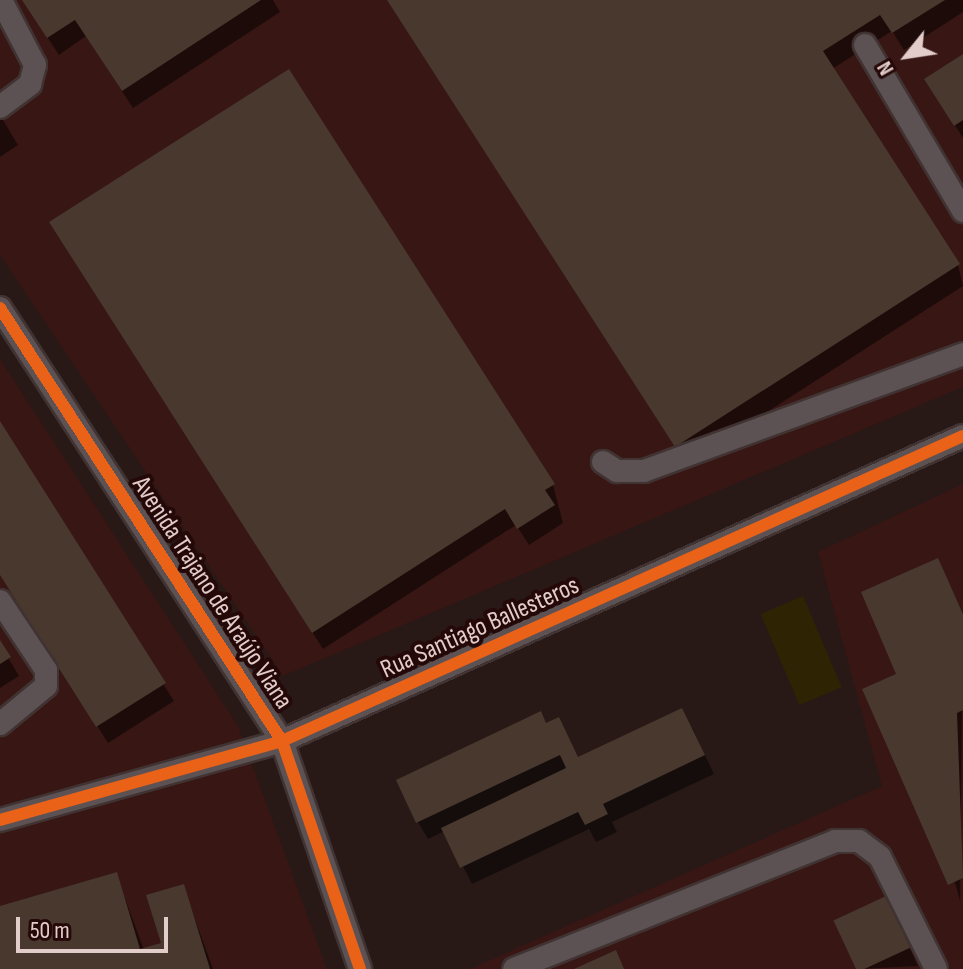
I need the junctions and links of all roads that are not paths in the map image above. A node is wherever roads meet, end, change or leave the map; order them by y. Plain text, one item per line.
1 (1, 0) edge
2 (865, 45) dead end
3 (0, 107) edge
4 (963, 211) edge
5 (0, 308) edge
6 (963, 354) edge
7 (963, 436) edge
8 (603, 462) dead end
9 (0, 601) edge
10 (0, 724) edge
11 (282, 741) junction
12 (0, 820) edge
13 (360, 969) edge
14 (514, 969) edge
15 (936, 969) edge

1 - 3 street
2 - 4 street
5 - 11 street, Avenida Trajano de Araújo Viana
6 - 8 street
7 - 11 street, Rua Santiago Ballesteros
9 - 10 street
11 - 12 street, Rua Santiago Ballesteros
11 - 13 street, Avenida Trajano de Araújo Viana
14 - 15 street

